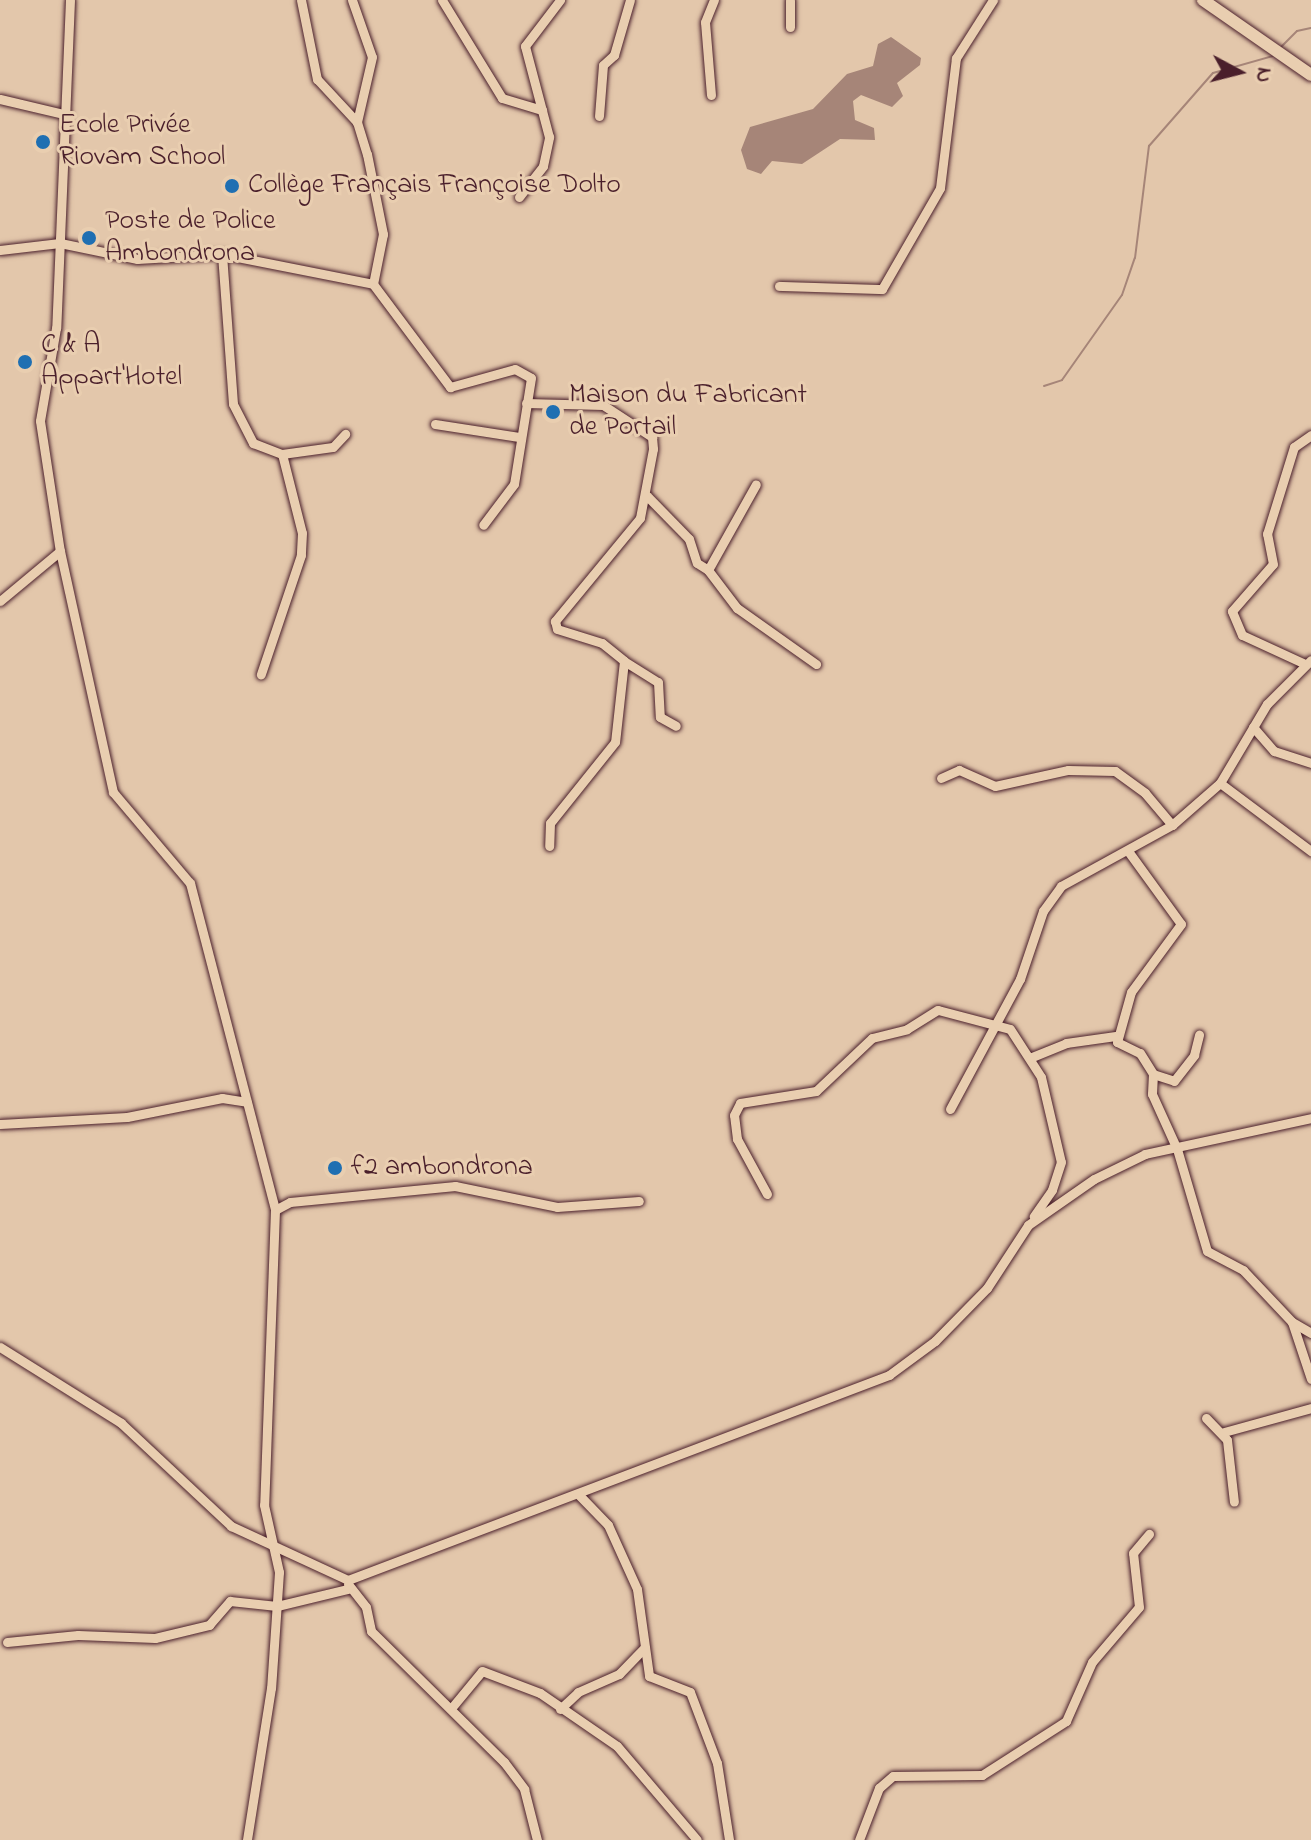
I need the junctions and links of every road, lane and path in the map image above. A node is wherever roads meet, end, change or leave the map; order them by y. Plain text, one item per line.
1 (70, 0) edge
2 (301, 0) edge
3 (352, 0) edge
4 (442, 0) edge
5 (560, 0) edge
6 (630, 0) edge
7 (714, 0) edge
8 (790, 0) edge
9 (993, 0) edge
10 (1203, 0) edge
11 (790, 27) dead end
12 (1311, 75) edge
13 (711, 95) dead end
14 (0, 99) edge
15 (542, 110) junction
16 (67, 115) junction
17 (599, 116) dead end
18 (357, 122) junction
19 (519, 197) dead end
20 (60, 243) junction
21 (0, 250) edge
22 (222, 254) junction
23 (373, 284) junction
24 (779, 286) dead end
25 (526, 403) junction
26 (435, 424) dead end
27 (345, 434) dead end
28 (1311, 435) edge
29 (519, 437) junction
30 (282, 454) junction
31 (756, 484) dead end
32 (647, 496) junction
33 (483, 525) dead end
34 (60, 551) junction
35 (708, 570) junction
36 (0, 601) edge
37 (624, 661) junction
38 (1307, 662) edge
39 (816, 664) dead end
40 (261, 674) dead end
41 (676, 726) dead end
42 (1253, 727) junction
43 (1311, 763) edge
44 (941, 778) dead end
45 (1220, 783) junction
46 (1172, 825) junction
47 (549, 846) dead end
48 (1128, 851) junction
49 (1311, 851) edge
50 (998, 1024) junction
51 (1199, 1035) dead end
52 (1116, 1036) junction
53 (1032, 1057) junction
54 (1153, 1074) junction
55 (247, 1102) junction
56 (950, 1109) dead end
57 (1311, 1118) edge
58 (0, 1124) edge
59 (1177, 1149) junction
60 (767, 1194) dead end
61 (639, 1201) dead end
62 (275, 1210) junction
63 (1028, 1225) junction
64 (1292, 1322) junction
65 (1311, 1333) edge
66 (0, 1347) edge
67 (1311, 1379) edge
68 (1311, 1408) edge
69 (1206, 1418) dead end
70 (1224, 1432) junction
71 (579, 1495) junction
72 (1234, 1502) dead end
73 (1149, 1534) dead end
74 (277, 1544) junction
75 (348, 1584) junction
76 (277, 1606) junction
77 (7, 1642) dead end
78 (645, 1647) junction
79 (453, 1706) junction
80 (560, 1709) junction
81 (247, 1840) edge
82 (537, 1840) edge
83 (697, 1840) edge
84 (729, 1840) edge
85 (859, 1840) edge

1 - 16 street
2 - 18 street
3 - 18 street
4 - 15 street
5 - 15 street
6 - 17 street
7 - 13 street
8 - 11 street
9 - 24 street
10 - 12 main road
14 - 16 street
15 - 19 street
16 - 20 street
18 - 23 street
20 - 21 street
20 - 22 street
20 - 34 street
22 - 23 street
22 - 30 street
23 - 25 street
25 - 29 street
25 - 32 street
26 - 29 street
27 - 30 street
28 - 38 street
29 - 33 street
30 - 40 street
31 - 35 street
32 - 35 street
32 - 37 street
34 - 36 street
34 - 55 street
35 - 39 street
37 - 41 street
37 - 47 street
38 - 42 street
42 - 43 street
42 - 45 street
44 - 46 street
45 - 46 street
45 - 49 street
46 - 48 street
48 - 50 street
48 - 52 street
50 - 53 street
50 - 56 street
50 - 60 street
51 - 54 street
52 - 53 street
52 - 54 street
53 - 63 street
54 - 59 street
55 - 58 street
55 - 62 street
57 - 59 street
59 - 63 street
59 - 64 street
61 - 62 street
62 - 74 street
63 - 71 street
64 - 65 street
64 - 67 street
66 - 74 street
68 - 70 street
69 - 70 street
70 - 72 street
71 - 75 street
71 - 78 street
73 - 85 street
74 - 75 street
74 - 76 street
75 - 76 street
75 - 79 street
76 - 77 street
76 - 81 street
78 - 80 street
78 - 84 street
79 - 80 street
79 - 82 street
80 - 83 street

